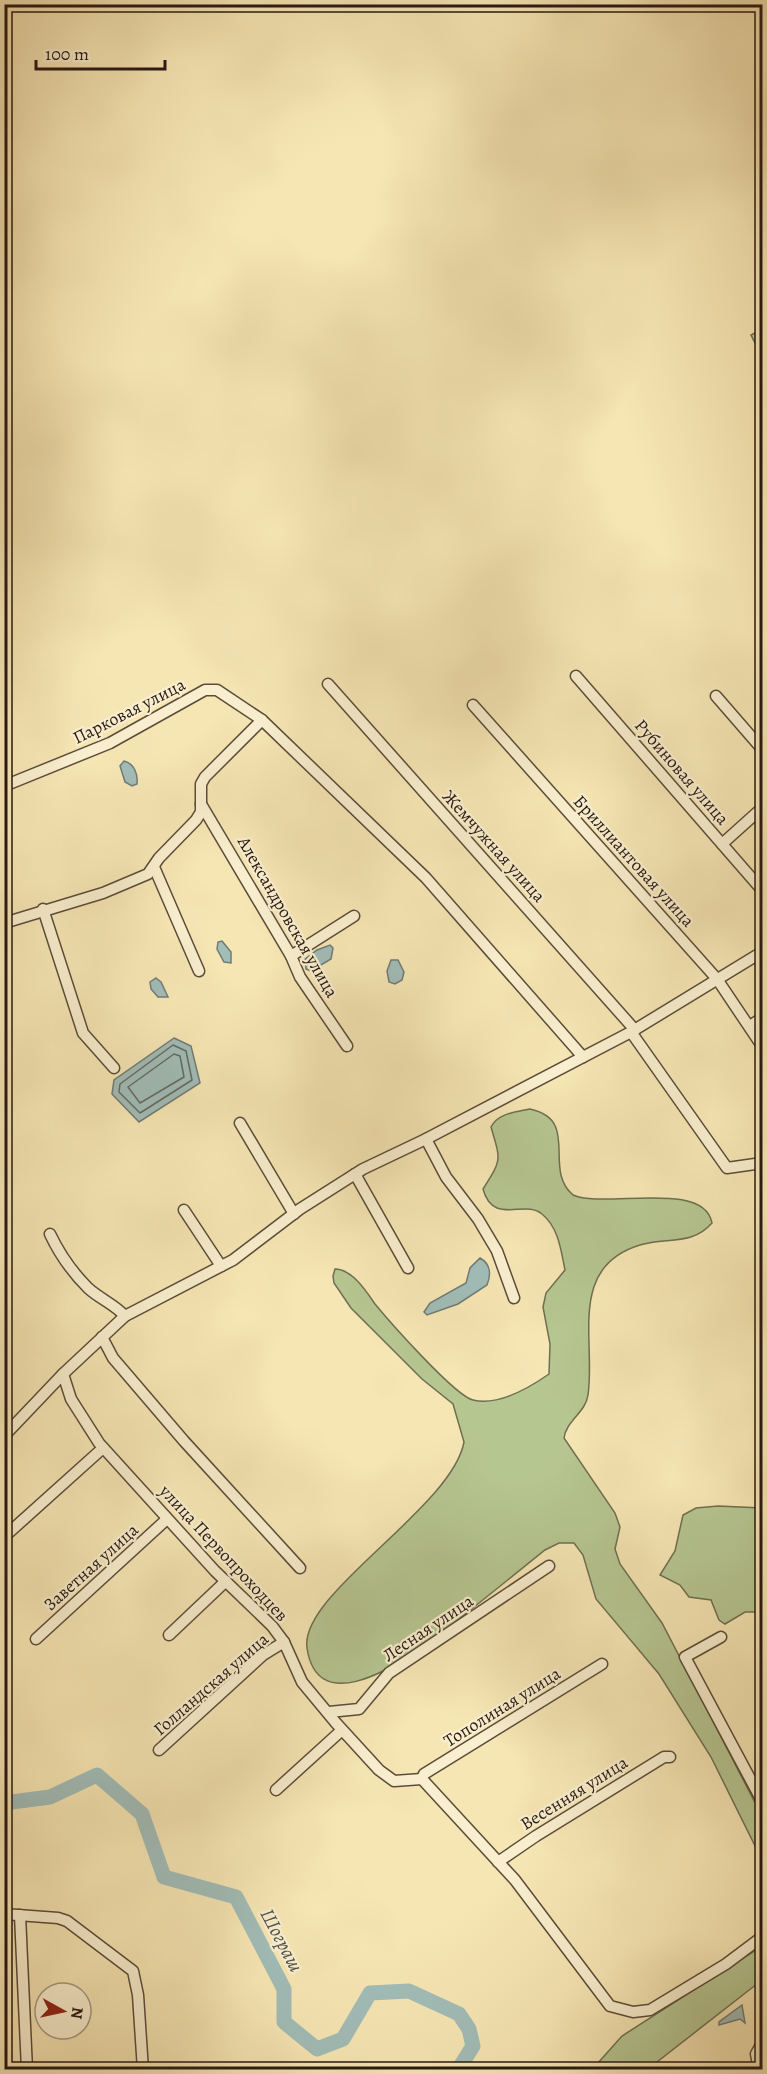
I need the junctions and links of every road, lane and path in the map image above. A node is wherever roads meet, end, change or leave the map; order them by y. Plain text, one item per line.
1 (576, 676) dead end
2 (328, 684) dead end
3 (716, 696) dead end
4 (473, 705) dead end
5 (262, 720) junction
6 (762, 749) edge
7 (4, 786) edge
8 (201, 804) junction
9 (762, 808) edge
10 (722, 844) junction
11 (154, 867) junction
12 (762, 890) edge
13 (43, 909) junction
14 (354, 916) dead end
15 (4, 923) edge
16 (762, 952) edge
17 (291, 956) junction
18 (200, 971) dead end
19 (717, 979) junction
20 (762, 1018) edge
21 (750, 1026) junction
22 (633, 1031) junction
23 (347, 1046) dead end
24 (762, 1046) edge
25 (583, 1057) junction
26 (114, 1068) dead end
27 (240, 1123) dead end
28 (426, 1139) junction
29 (762, 1163) edge
30 (355, 1174) junction
31 (184, 1210) dead end
32 (294, 1214) junction
33 (50, 1234) dead end
34 (221, 1266) junction
35 (408, 1268) dead end
36 (514, 1298) dead end
37 (125, 1316) junction
38 (102, 1337) junction
39 (63, 1374) junction
40 (4, 1436) edge
41 (103, 1448) junction
42 (167, 1519) junction
43 (4, 1537) edge
44 (549, 1566) dead end
45 (300, 1568) dead end
46 (226, 1581) junction
47 (169, 1635) dead end
48 (721, 1637) dead end
49 (36, 1639) dead end
50 (284, 1642) junction
51 (602, 1664) dead end
52 (329, 1712) junction
53 (342, 1730) junction
54 (159, 1750) dead end
55 (670, 1757) dead end
56 (422, 1779) junction
57 (276, 1790) dead end
58 (762, 1801) edge
59 (498, 1862) junction
60 (4, 1914) edge
61 (20, 1915) junction
62 (762, 1937) edge
63 (762, 2043) edge
64 (27, 2070) edge
65 (143, 2070) edge
66 (759, 2070) edge

1 - 10 street, Рубиновая улица
2 - 22 street, Жемчужная улица
3 - 6 street
4 - 19 street, Бриллиантовая улица
5 - 7 street, Парковая улица
5 - 8 street
5 - 25 street
8 - 11 street
8 - 17 street, Александровская улица
9 - 10 street
10 - 12 street, Рубиновая улица
11 - 13 street
11 - 18 street
13 - 15 street
13 - 26 street
14 - 17 street
16 - 19 street
17 - 23 street, Александровская улица
19 - 21 street, Бриллиантовая улица
19 - 22 street
20 - 21 street
21 - 24 street, Бриллиантовая улица
22 - 25 street
22 - 29 street, Жемчужная улица
25 - 28 street
27 - 32 street
28 - 30 street
28 - 36 street
30 - 32 street
30 - 35 street
31 - 34 street
32 - 34 street
33 - 37 street
34 - 37 street
37 - 38 street
38 - 39 street
38 - 45 street
39 - 40 street
39 - 41 street, улица Первопроходцев
41 - 42 street, улица Первопроходцев
41 - 43 street
42 - 46 street, улица Первопроходцев
42 - 49 street, Заветная улица
44 - 52 street, Лесная улица
46 - 47 street
46 - 50 street, улица Первопроходцев
48 - 58 street
50 - 52 street, улица Первопроходцев
50 - 54 street, Голландская улица
51 - 56 street, Тополиная улица
52 - 53 street, улица Первопроходцев
53 - 56 street, улица Первопроходцев
53 - 57 street
55 - 59 street, Весенняя улица
56 - 59 street
59 - 62 street
60 - 61 street
61 - 64 street
61 - 65 street
63 - 66 street

